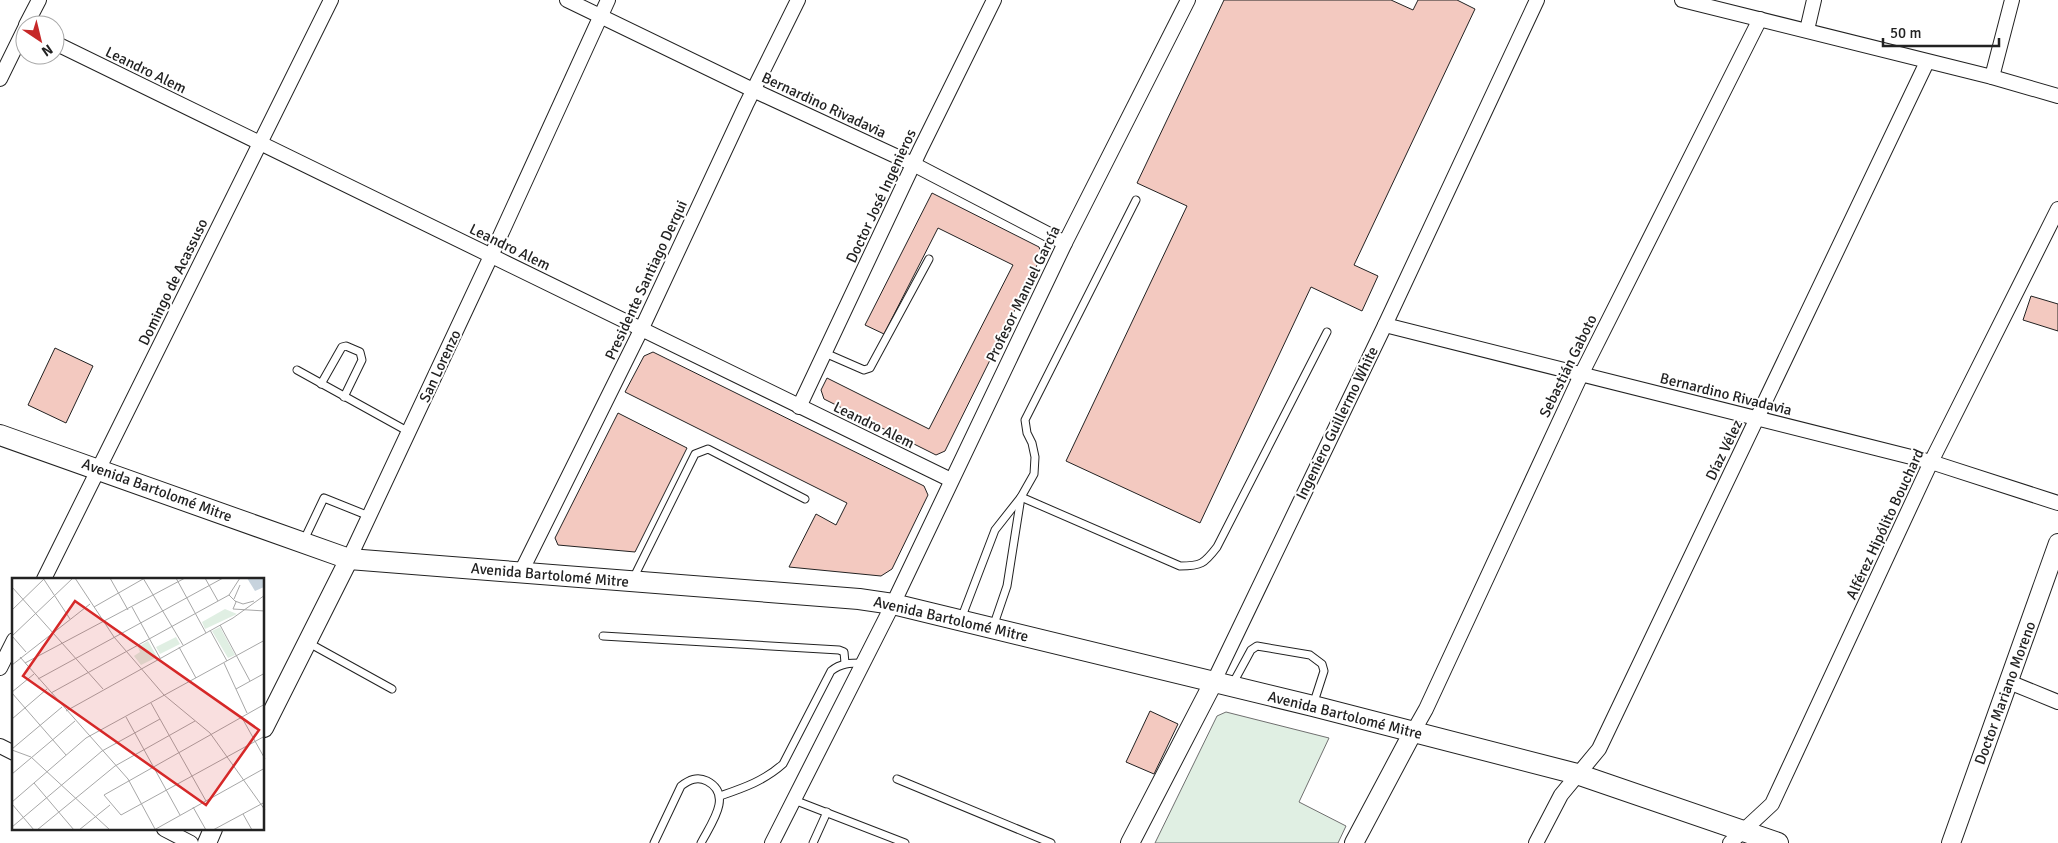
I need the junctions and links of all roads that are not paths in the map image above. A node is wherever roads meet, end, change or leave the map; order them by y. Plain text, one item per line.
1 (39, 0) edge
2 (331, 0) edge
3 (567, 0) edge
4 (608, 0) edge
5 (798, 0) edge
6 (994, 0) edge
7 (1188, 0) edge
8 (1537, 0) edge
9 (1682, 0) edge
10 (1814, 0) edge
11 (2012, 0) edge
12 (32, 15) edge
13 (600, 16) junction
14 (1760, 18) junction
15 (1807, 30) junction
16 (15, 48) edge
17 (65, 48) edge
18 (1927, 62) junction
19 (1992, 77) junction
20 (0, 79) edge
21 (753, 90) junction
22 (2058, 96) edge
23 (260, 144) junction
24 (913, 164) junction
25 (1136, 200) dead end
26 (2058, 209) edge
27 (1065, 243) junction
28 (491, 256) junction
29 (929, 259) dead end
30 (1385, 325) junction
31 (641, 330) junction
32 (1327, 332) dead end
33 (825, 353) junction
34 (297, 370) dead end
35 (1580, 375) junction
36 (321, 384) junction
37 (344, 397) junction
38 (799, 407) junction
39 (1757, 418) junction
40 (409, 432) junction
41 (0, 435) edge
42 (1931, 462) junction
43 (99, 469) junction
44 (951, 480) junction
45 (1020, 497) junction
46 (806, 499) dead end
47 (2058, 503) edge
48 (369, 516) junction
49 (303, 543) junction
50 (2058, 544) edge
51 (349, 559) junction
52 (521, 572) junction
53 (44, 578) edge
54 (631, 582) junction
55 (893, 604) junction
56 (961, 620) junction
57 (993, 627) junction
58 (603, 636) dead end
59 (307, 642) junction
60 (12, 644) edge
61 (845, 663) junction
62 (863, 663) junction
63 (0, 668) edge
64 (2009, 682) junction
65 (1222, 685) junction
66 (392, 690) dead end
67 (2058, 702) edge
68 (1313, 706) junction
69 (265, 726) edge
70 (1413, 732) junction
71 (0, 746) edge
72 (12, 752) edge
73 (1577, 774) junction
74 (897, 779) dead end
75 (720, 796) junction
76 (794, 800) junction
77 (828, 812) junction
78 (166, 830) edge
79 (214, 830) edge
80 (1736, 837) edge
81 (894, 841) edge
82 (191, 843) edge
83 (207, 843) edge
84 (654, 843) edge
85 (701, 843) edge
86 (772, 843) edge
87 (813, 843) edge
88 (905, 843) edge
89 (1052, 843) edge
90 (1130, 843) edge
91 (1354, 843) edge
92 (1536, 843) edge
93 (1778, 843) edge
94 (1951, 843) edge

1 - 12 street
2 - 23 street, Domingo de Acassuso
3 - 13 street, Bernardino Rivadavia
4 - 13 street, San Lorenzo
5 - 21 street, Presidente Santiago Derqui
6 - 24 street, Doctor José Ingenieros
7 - 27 street, Profesor Manuel García
8 - 30 street, Ingeniero Guillermo White
9 - 14 street
10 - 15 street
11 - 19 street
13 - 21 street, Bernardino Rivadavia
13 - 28 street, San Lorenzo
14 - 15 street
14 - 35 street, Sebastián Gaboto
15 - 18 street
16 - 20 street
17 - 23 street, Leandro Alem
18 - 19 street
18 - 39 street, Díaz Vélez
19 - 22 street
21 - 24 street, Bernardino Rivadavia
21 - 31 street, Presidente Santiago Derqui
23 - 28 street, Leandro Alem
23 - 43 street, Domingo de Acassuso
24 - 27 street, Bernardino Rivadavia
24 - 33 street, Doctor José Ingenieros
25 - 45 lane
26 - 42 street, Alférez Hipólito Bouchard
27 - 44 street, Profesor Manuel García
28 - 31 street, Leandro Alem
28 - 40 street, San Lorenzo
29 - 33 lane
30 - 35 street, Bernardino Rivadavia
30 - 65 street, Ingeniero Guillermo White
31 - 38 street, Leandro Alem
31 - 52 street, Presidente Santiago Derqui
32 - 45 lane
33 - 38 street, Doctor José Ingenieros
34 - 36 lane
35 - 39 street, Bernardino Rivadavia
35 - 70 street, Sebastián Gaboto
36 - 37 lane
36 - 37 lane
37 - 40 lane
38 - 44 street, Leandro Alem
39 - 42 street, Bernardino Rivadavia
39 - 73 street, Díaz Vélez
40 - 48 street, San Lorenzo
41 - 43 main road, Avenida Bartolomé Mitre
42 - 47 street, Bernardino Rivadavia
42 - 80 street, Alférez Hipólito Bouchard
43 - 49 main road, Avenida Bartolomé Mitre
43 - 53 street, Domingo de Acassuso
44 - 55 street, Profesor Manuel García
45 - 56 lane
45 - 57 lane
46 - 54 lane
48 - 49 lane
48 - 51 street, San Lorenzo
49 - 51 main road, Avenida Bartolomé Mitre
50 - 64 street, Doctor Mariano Moreno
51 - 52 main road, Avenida Bartolomé Mitre
51 - 59 street, San Lorenzo
52 - 54 main road, Avenida Bartolomé Mitre
54 - 55 main road, Avenida Bartolomé Mitre
55 - 56 main road, Avenida Bartolomé Mitre
55 - 62 street, Profesor Manuel García
56 - 57 main road, Avenida Bartolomé Mitre
57 - 65 main road, Avenida Bartolomé Mitre
58 - 61 lane
59 - 66 lane
59 - 69 street, San Lorenzo
60 - 63 street
61 - 62 lane
61 - 75 lane
62 - 76 street, Profesor Manuel García
64 - 67 street
64 - 94 street, Doctor Mariano Moreno
65 - 68 main road, Avenida Bartolomé Mitre
65 - 68 lane
65 - 90 street, Ingeniero Guillermo White
68 - 70 main road, Avenida Bartolomé Mitre
70 - 73 main road, Avenida Bartolomé Mitre
70 - 91 street
71 - 72 street
73 - 80 main road, Avenida Bartolomé Mitre
73 - 92 street, Díaz Vélez
74 - 89 lane
75 - 84 lane
75 - 85 lane
76 - 77 lane
76 - 86 street, Profesor Manuel García
77 - 81 lane
77 - 87 lane
78 - 82 street
79 - 83 street
80 - 93 main road, Avenida Bartolomé Mitre
81 - 88 lane

